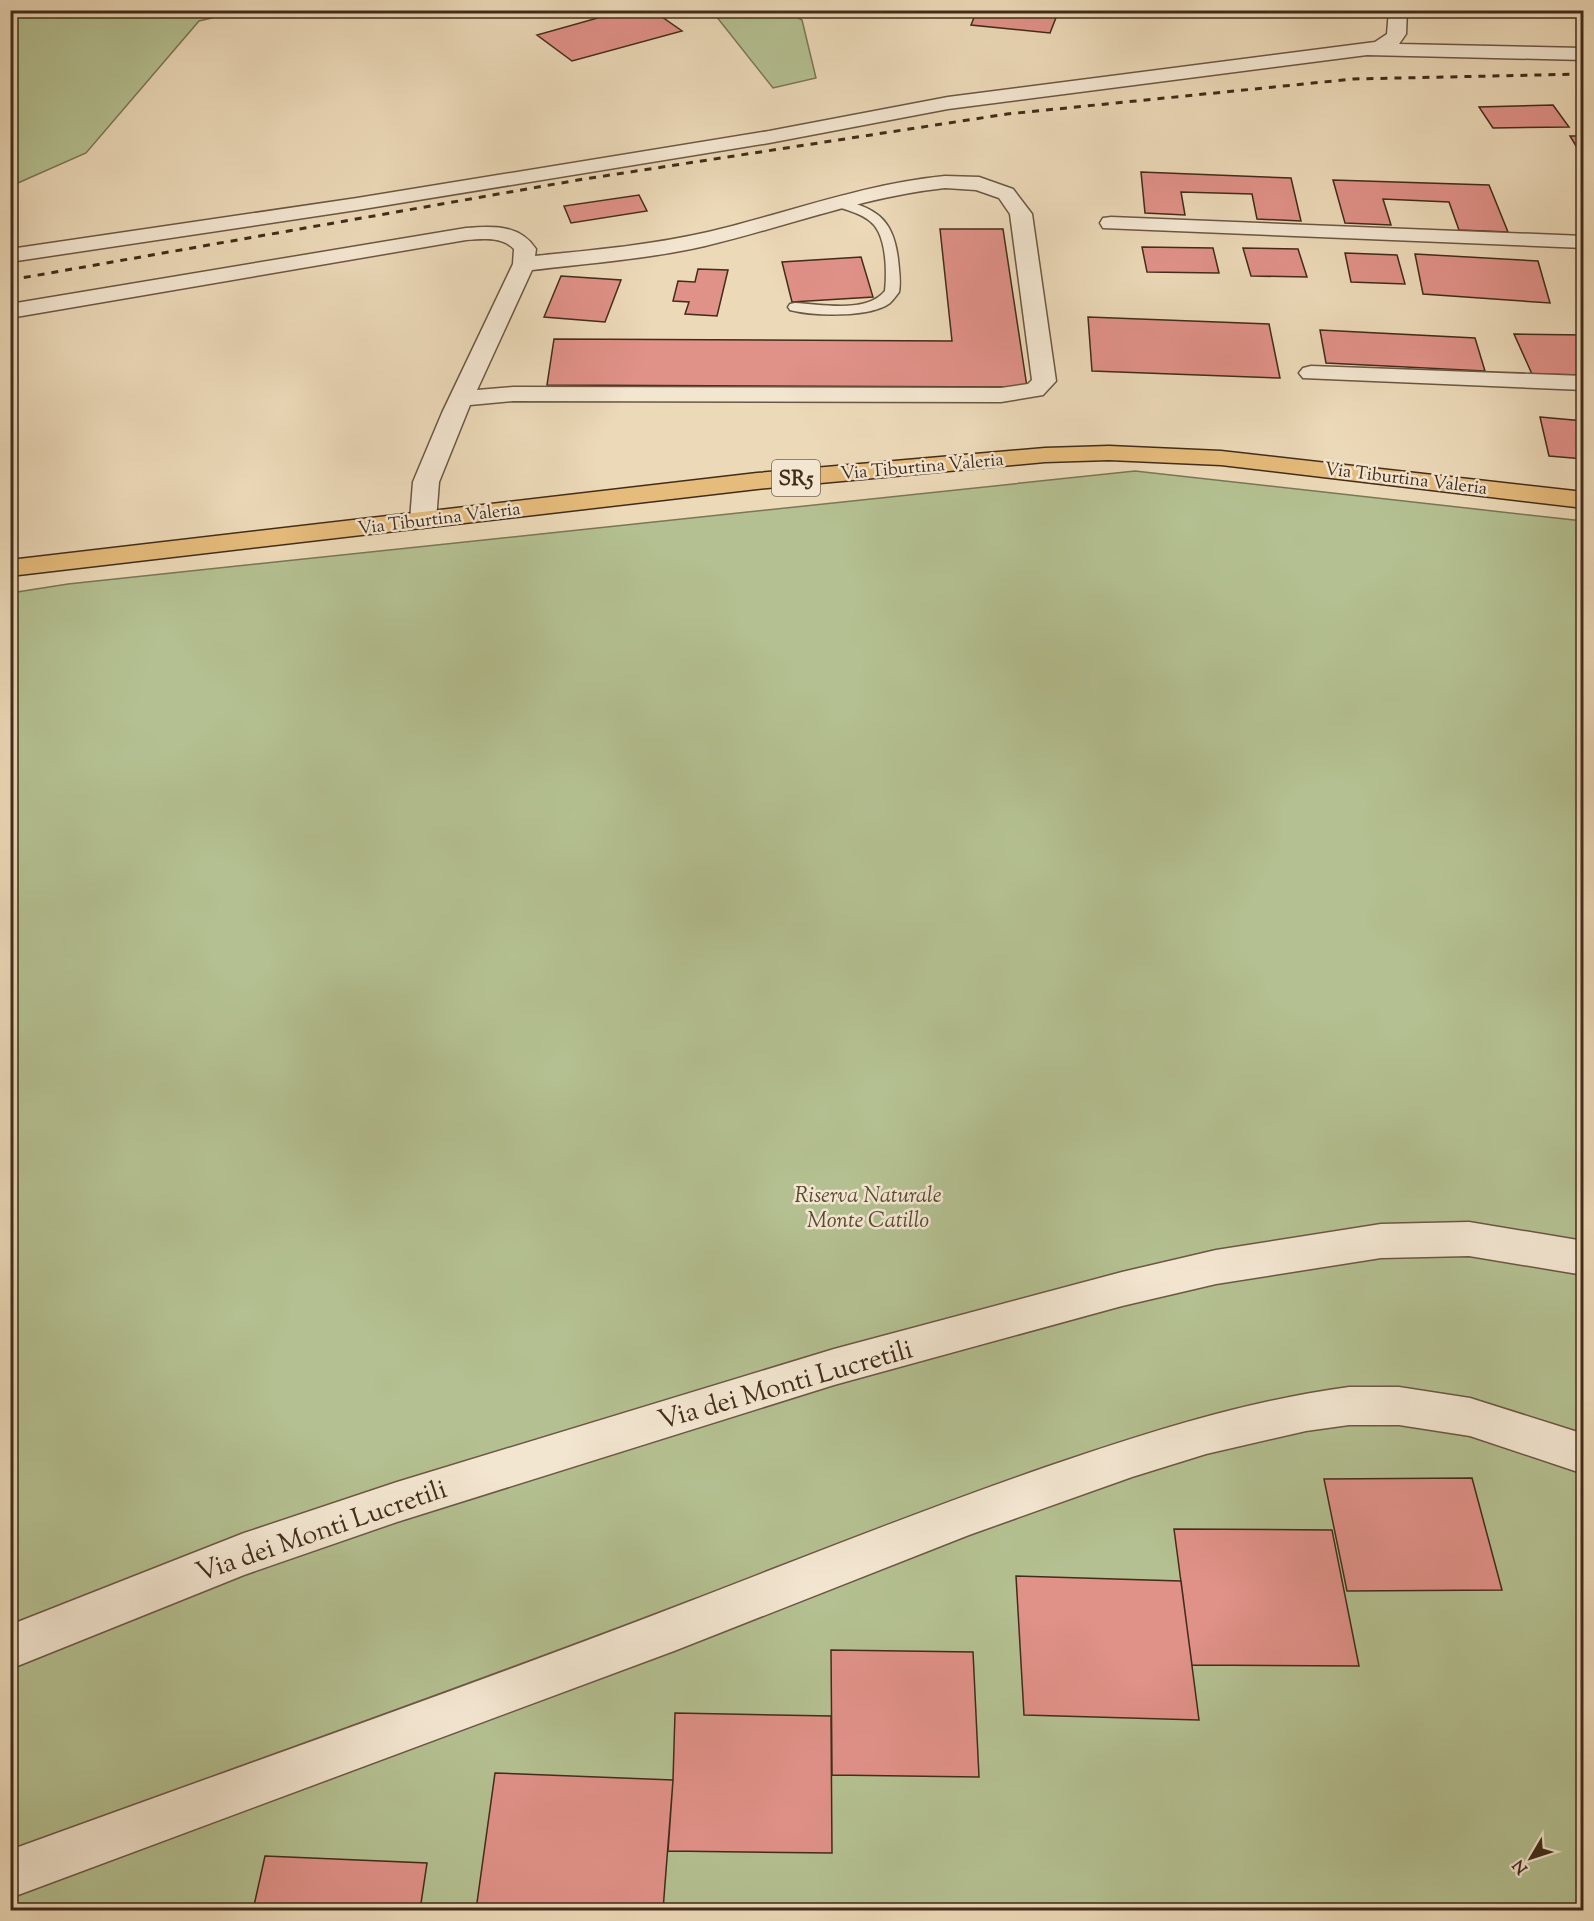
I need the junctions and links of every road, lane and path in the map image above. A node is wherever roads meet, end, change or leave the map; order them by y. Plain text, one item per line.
1 (1398, 10) edge
2 (1367, 49) junction
3 (1584, 54) edge
4 (836, 202) junction
5 (1111, 223) dead end
6 (1584, 242) edge
7 (10, 256) edge
8 (524, 264) junction
9 (795, 308) dead end
10 (10, 311) edge
11 (1311, 373) dead end
12 (1584, 383) edge
13 (462, 398) junction
14 (1584, 500) edge
15 (423, 520) junction
16 (10, 568) edge
17 (1584, 1258) edge
18 (1584, 1454) edge
19 (10, 1647) edge
20 (10, 1874) edge

1 - 2 street
2 - 3 street
2 - 7 street
4 - 8 street
4 - 9 lane
4 - 13 street
5 - 6 street
8 - 10 street
8 - 13 street
11 - 12 street
13 - 15 street
14 - 15 main road, Via Tiburtina Valeria / SR5
15 - 16 main road, Via Tiburtina Valeria / SR5
17 - 19 street, Via dei Monti Lucretili
18 - 20 street

